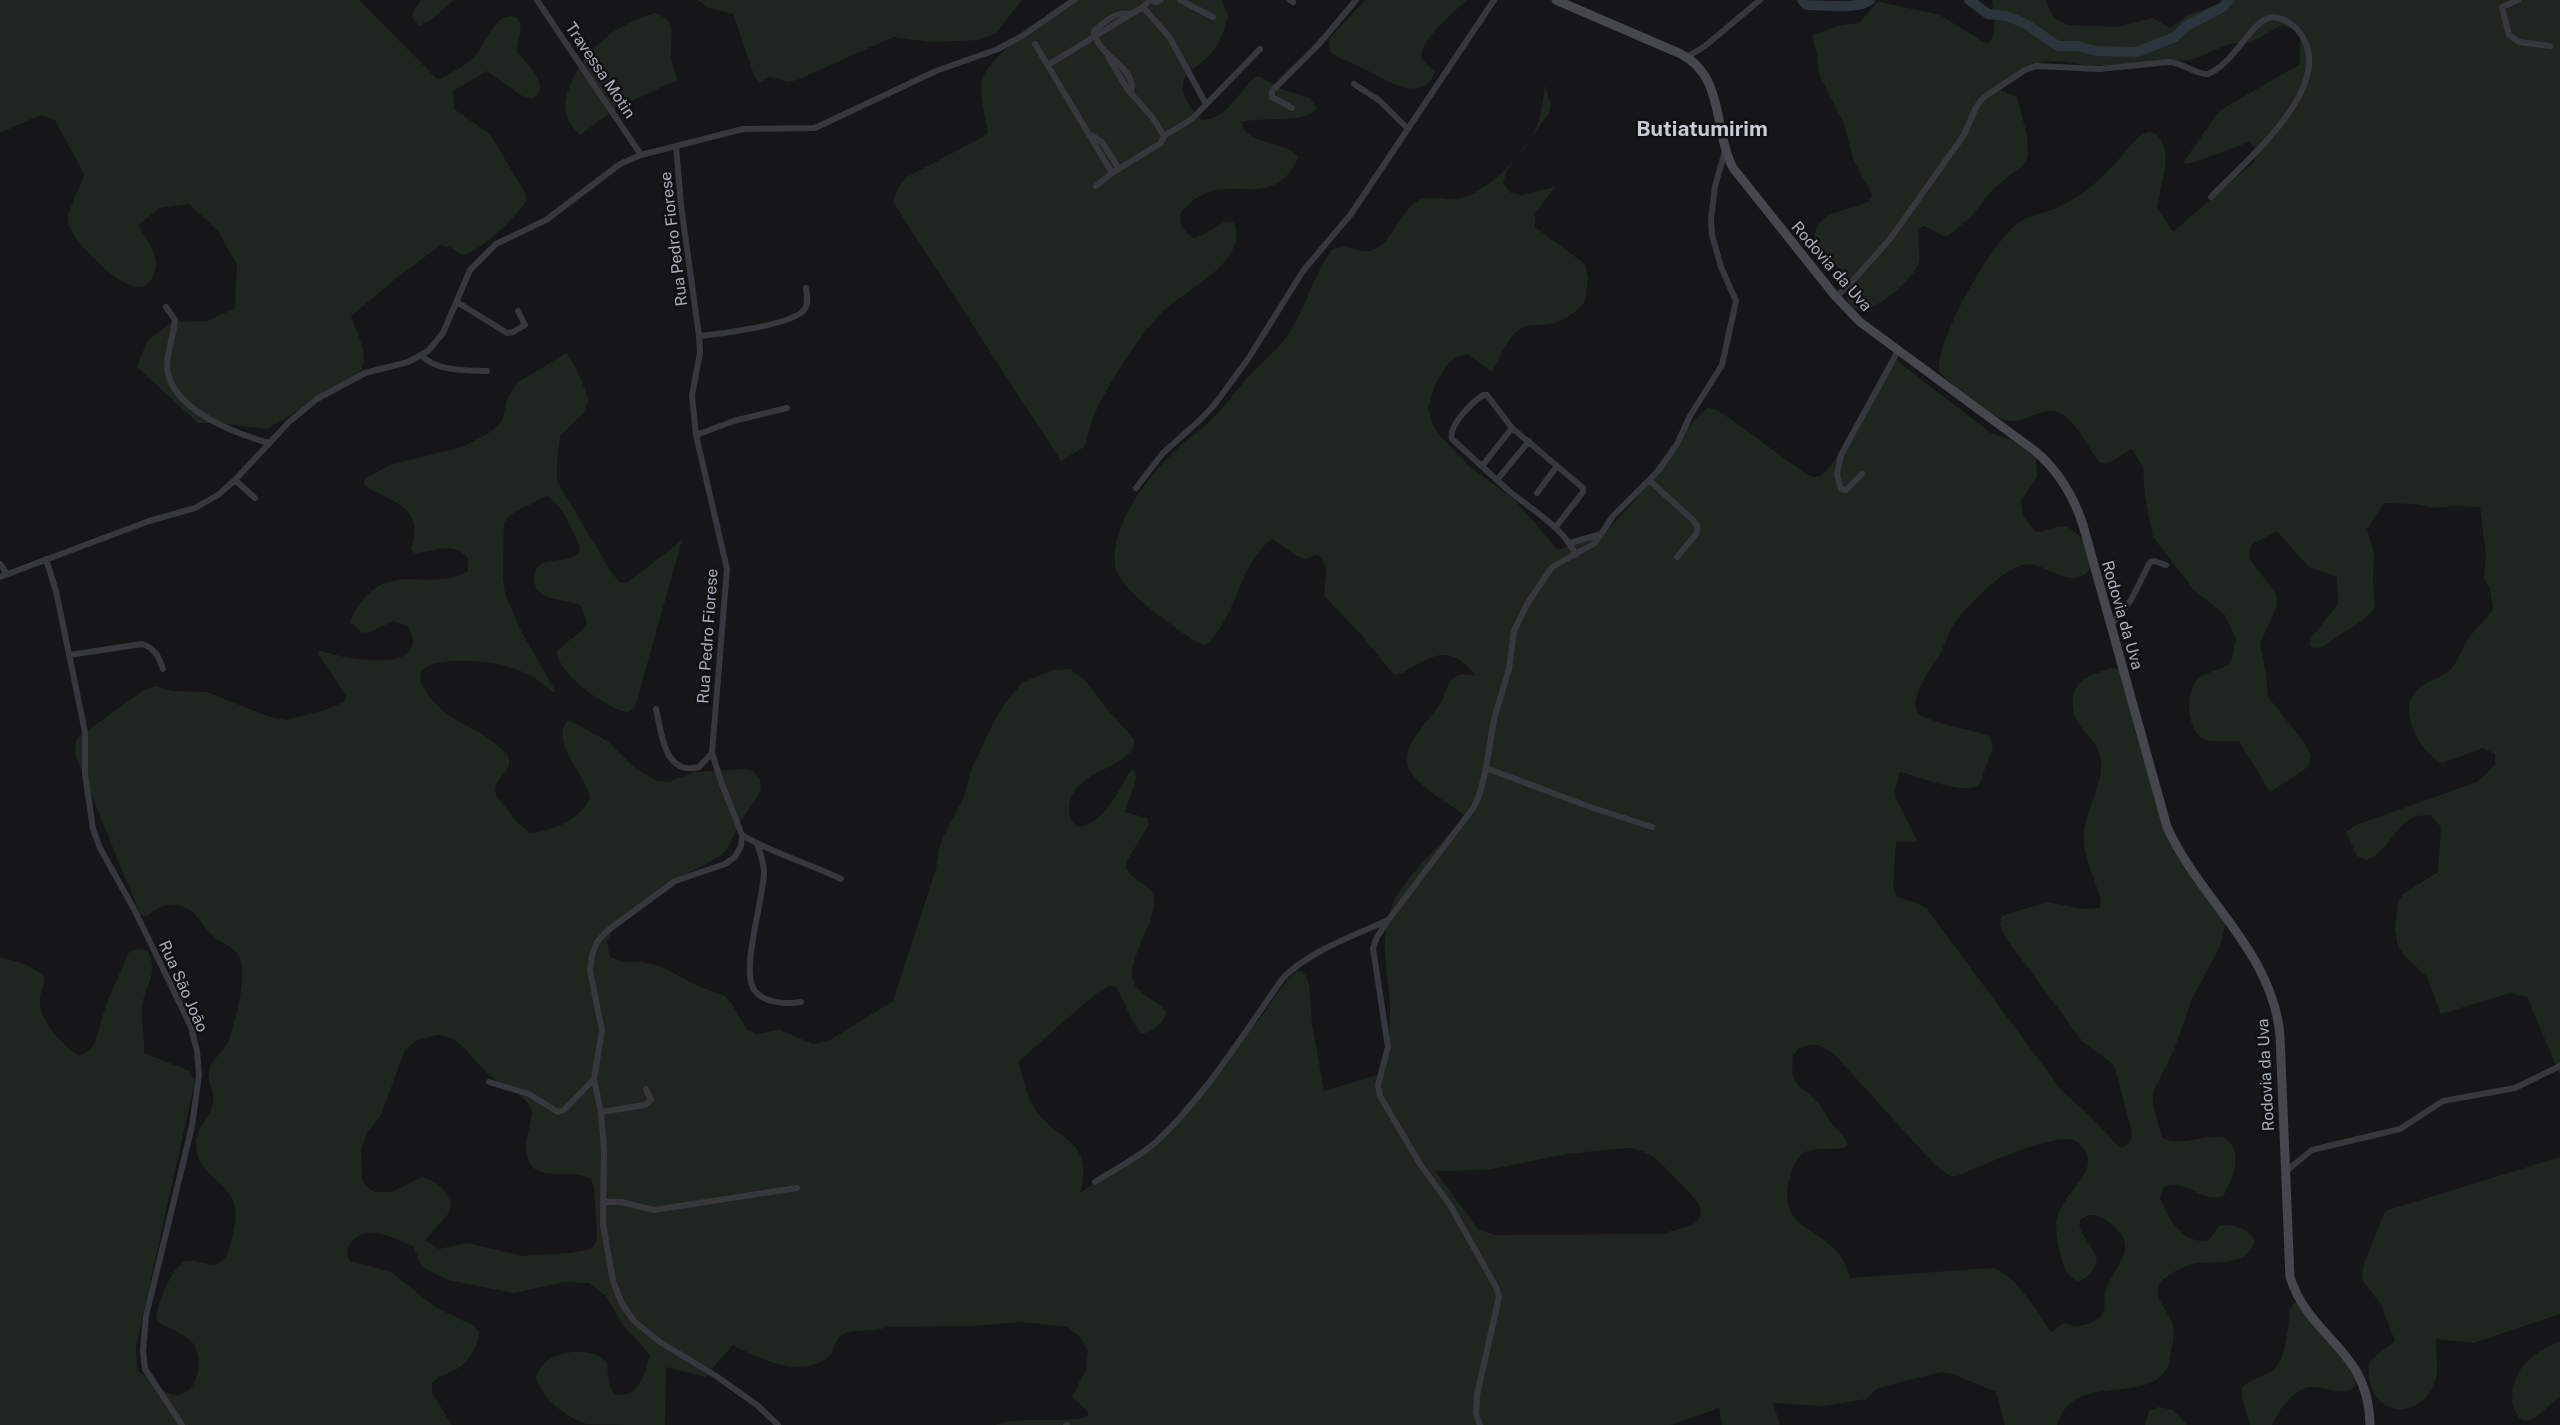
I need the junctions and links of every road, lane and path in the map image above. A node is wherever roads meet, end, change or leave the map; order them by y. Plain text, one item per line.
1 (537, 0) edge
2 (1074, 0) edge
3 (1151, 0) edge
4 (1161, 0) edge
5 (1180, 0) edge
6 (1356, 0) edge
7 (1494, 0) edge
8 (1760, 0) edge
9 (2518, 0) edge
10 (1561, 1) edge
11 (1143, 7) junction
12 (1213, 17) dead end
13 (1094, 35) junction
14 (1034, 44) dead end
15 (2550, 46) dead end
16 (1260, 49) dead end
17 (1687, 57) junction
18 (1048, 65) junction
19 (1354, 84) dead end
20 (1206, 104) junction
21 (1292, 108) dead end
22 (1407, 128) junction
23 (1091, 135) junction
24 (1164, 136) junction
25 (676, 146) junction
26 (1725, 151) junction
27 (641, 155) junction
28 (1119, 169) junction
29 (1112, 173) junction
30 (1096, 186) dead end
31 (2212, 197) dead end
32 (806, 288) dead end
33 (1836, 297) junction
34 (457, 302) junction
35 (166, 307) dead end
36 (518, 311) dead end
37 (699, 336) junction
38 (1898, 351) junction
39 (421, 355) junction
40 (487, 371) dead end
41 (787, 408) dead end
42 (1512, 428) junction
43 (696, 435) junction
44 (1529, 442) junction
45 (269, 443) junction
46 (1482, 466) junction
47 (1558, 466) junction
48 (1862, 474) dead end
49 (235, 480) junction
50 (1497, 480) junction
51 (1650, 481) junction
52 (1136, 488) dead end
53 (1537, 493) dead end
54 (255, 498) dead end
55 (1555, 528) junction
56 (1602, 534) junction
57 (1570, 543) junction
58 (1576, 555) junction
59 (1677, 557) dead end
60 (46, 559) junction
61 (0, 564) edge
62 (2166, 565) dead end
63 (3, 576) edge
64 (2111, 625) junction
65 (69, 655) junction
66 (163, 668) dead end
67 (656, 709) dead end
68 (712, 753) junction
69 (1486, 768) junction
70 (1652, 827) dead end
71 (742, 836) junction
72 (757, 844) junction
73 (841, 879) dead end
74 (1389, 920) junction
75 (802, 1002) dead end
76 (2560, 1066) edge
77 (594, 1079) junction
78 (489, 1082) dead end
79 (646, 1089) dead end
80 (601, 1112) junction
81 (2285, 1172) junction
82 (1095, 1182) dead end
83 (797, 1188) dead end
84 (603, 1202) junction
85 (182, 1425) edge
86 (778, 1425) edge
87 (1480, 1425) edge
88 (2370, 1425) edge

1 - 27 street, Travessa Motin
2 - 25 street
3 - 4 street
3 - 11 street
5 - 12 street
6 - 21 street
7 - 22 street
8 - 17 street
9 - 15 street
10 - 17 street, Rodovia da Uva
11 - 13 street
11 - 20 street
13 - 18 street
13 - 24 street
14 - 18 street
16 - 20 street
17 - 26 street, Rodovia da Uva
18 - 23 street
19 - 22 street
20 - 24 street
22 - 52 street
23 - 28 street
23 - 29 street
24 - 28 street
25 - 27 street
25 - 37 street, Rua Pedro Fiorese
26 - 33 street, Rodovia da Uva
26 - 51 street
27 - 34 street
28 - 29 street
29 - 30 street
31 - 33 street
32 - 37 street
33 - 38 street, Rodovia da Uva
34 - 36 street
34 - 39 street
35 - 45 street
37 - 43 street, Rua Pedro Fiorese
38 - 48 street
38 - 64 street, Rodovia da Uva
39 - 40 street
39 - 45 street
41 - 43 street
42 - 44 street
42 - 46 street
42 - 46 street
43 - 68 street, Rua Pedro Fiorese
44 - 47 street
44 - 50 street
45 - 49 street
46 - 50 street
47 - 53 street
47 - 55 street
49 - 54 street
49 - 60 street
50 - 55 street
51 - 56 street
51 - 59 street
55 - 57 street
56 - 57 street
56 - 58 street
57 - 58 street
58 - 69 street
60 - 63 street
60 - 65 street, Rua São João
61 - 63 street
62 - 64 street
64 - 81 street, Rodovia da Uva
65 - 66 street
65 - 85 street, Rua São João
67 - 68 street
68 - 71 street, Rua Pedro Fiorese
69 - 70 street
69 - 74 street
71 - 72 street
71 - 77 street
72 - 73 street
72 - 75 street
74 - 82 street
74 - 87 street
76 - 81 street
77 - 78 street
77 - 80 street
79 - 80 street
80 - 84 street
81 - 88 street, Rodovia da Uva
83 - 84 street
84 - 86 street

